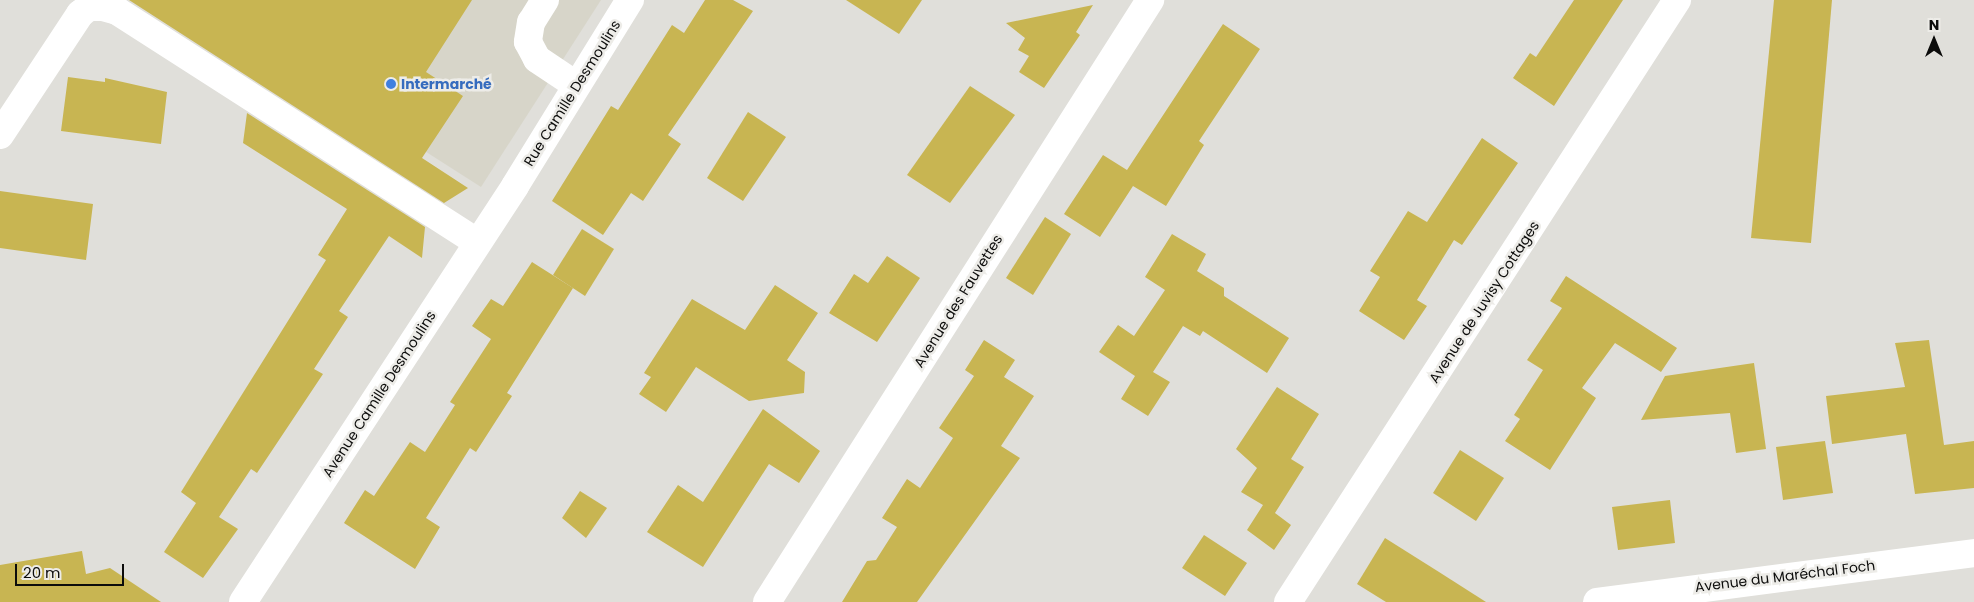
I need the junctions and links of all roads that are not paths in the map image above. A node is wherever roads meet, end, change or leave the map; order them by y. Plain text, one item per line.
1 (545, 0) edge
2 (630, 0) edge
3 (1150, 0) edge
4 (1677, 0) edge
5 (576, 85) junction
6 (0, 135) edge
7 (515, 186) joint
8 (478, 242) junction
9 (1972, 559) edge
10 (1293, 600) edge
11 (243, 602) edge
12 (767, 602) edge
13 (1597, 602) edge

1 - 5 street
2 - 5 street, Rue Camille Desmoulins
3 - 12 street, Avenue des Fauvettes
4 - 10 street, Avenue de Juvisy Cottages
5 - 7 street, Rue Camille Desmoulins
6 - 8 street
7 - 8 street, Avenue Camille Desmoulins
8 - 11 street, Avenue Camille Desmoulins
9 - 13 street, Avenue du Maréchal Foch

